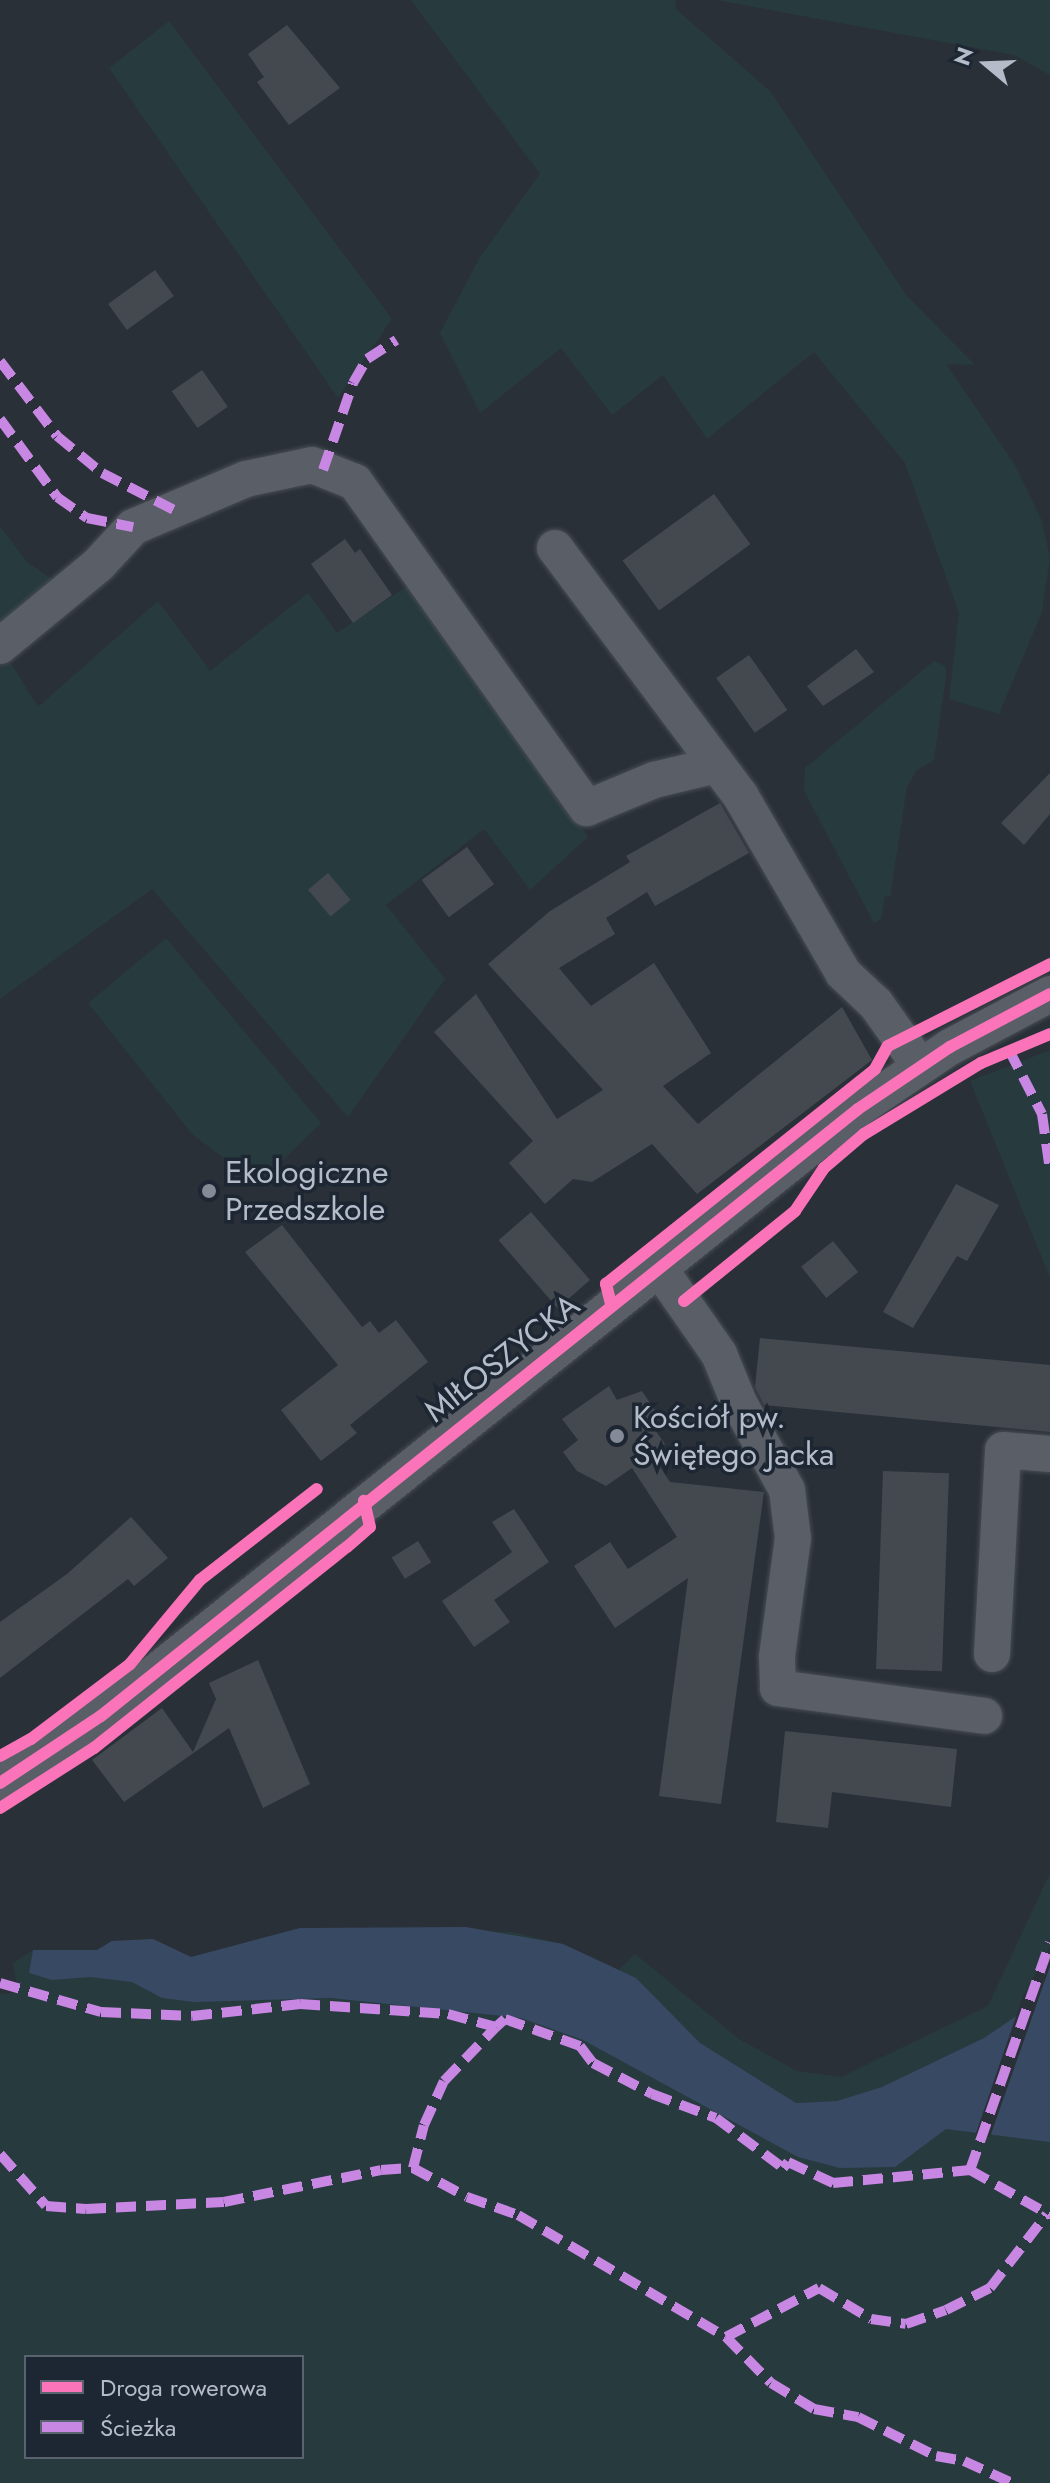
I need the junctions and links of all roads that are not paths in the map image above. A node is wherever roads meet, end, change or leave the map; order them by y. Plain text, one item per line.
1 (555, 548) dead end
2 (0, 646) edge
3 (717, 765) junction
4 (1050, 994) edge
5 (920, 1066) junction
6 (659, 1268) junction
7 (1050, 1454) edge
8 (992, 1654) dead end
9 (984, 1716) dead end
10 (0, 1783) edge

1 - 3 street
2 - 3 street
3 - 5 street
4 - 5 street, MIŁOSZYCKA
5 - 6 street, MIŁOSZYCKA
6 - 9 street
6 - 10 street, MIŁOSZYCKA
7 - 8 street

